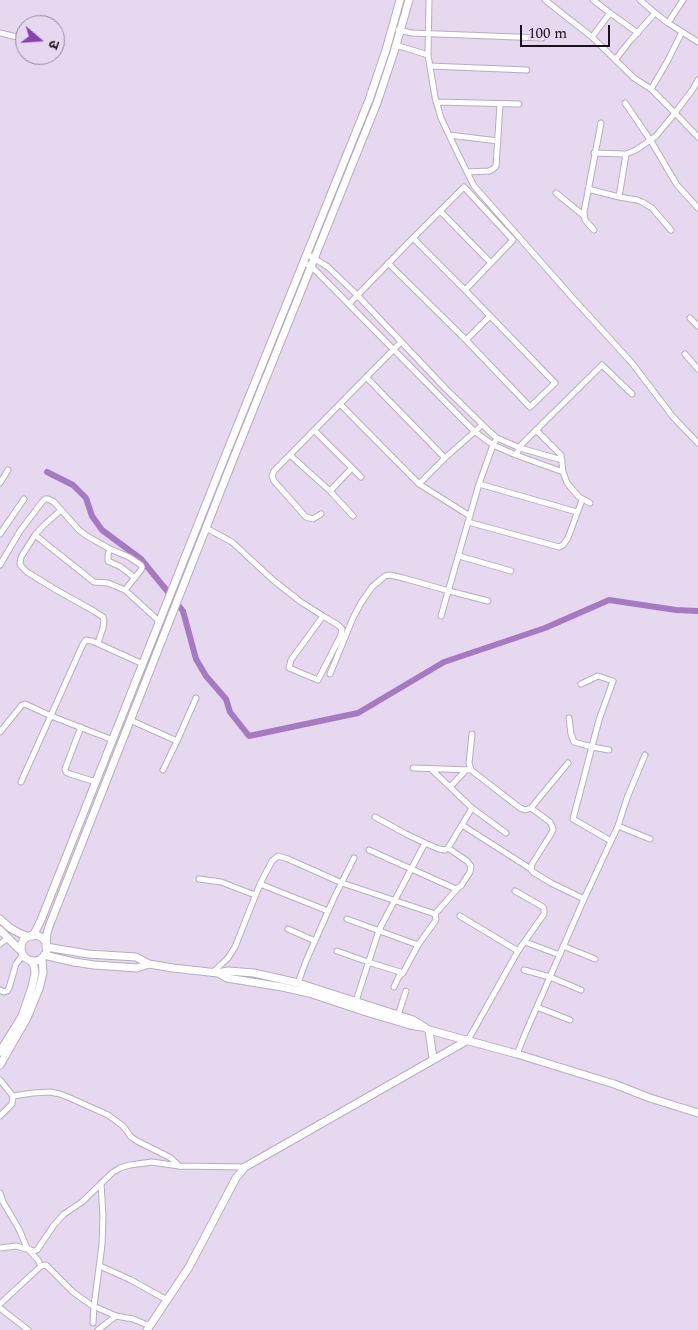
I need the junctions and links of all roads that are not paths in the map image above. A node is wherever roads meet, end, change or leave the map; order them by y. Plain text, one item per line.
1 (400, 0) edge
2 (409, 0) edge
3 (429, 0) edge
4 (545, 0) edge
5 (593, 0) edge
6 (640, 0) edge
7 (683, 0) edge
8 (610, 13) junction
9 (655, 13) junction
10 (668, 23) junction
11 (392, 29) junction
12 (400, 31) junction
13 (682, 32) junction
14 (0, 33) edge
15 (428, 33) junction
16 (638, 33) junction
17 (15, 37) edge
18 (592, 37) junction
19 (542, 38) dead end
20 (698, 42) edge
21 (396, 45) junction
22 (428, 55) junction
23 (615, 60) junction
24 (430, 66) junction
25 (527, 70) dead end
26 (698, 80) edge
27 (651, 90) junction
28 (436, 102) junction
29 (500, 104) junction
30 (519, 104) dead end
31 (625, 104) dead end
32 (675, 113) junction
33 (601, 123) dead end
34 (449, 135) junction
35 (698, 137) edge
36 (498, 140) junction
37 (651, 141) junction
38 (594, 153) junction
39 (626, 154) junction
40 (467, 172) junction
41 (588, 189) junction
42 (556, 193) dead end
43 (619, 197) junction
44 (698, 208) edge
45 (440, 211) junction
46 (583, 215) junction
47 (594, 230) dead end
48 (671, 230) dead end
49 (413, 238) junction
50 (307, 254) junction
51 (314, 258) junction
52 (303, 263) junction
53 (388, 263) junction
54 (491, 263) junction
55 (311, 266) junction
56 (465, 290) junction
57 (357, 295) junction
58 (350, 304) junction
59 (490, 316) junction
60 (690, 318) dead end
61 (698, 326) edge
62 (466, 340) junction
63 (400, 342) junction
64 (394, 349) junction
65 (685, 354) dead end
66 (698, 369) edge
67 (366, 377) junction
68 (632, 394) dead end
69 (340, 404) junction
70 (482, 424) junction
71 (314, 430) junction
72 (536, 430) junction
73 (474, 431) junction
74 (497, 438) junction
75 (698, 443) edge
76 (493, 445) junction
77 (520, 448) junction
78 (290, 455) junction
79 (516, 455) junction
80 (444, 458) junction
81 (562, 460) junction
82 (352, 468) junction
83 (8, 470) dead end
84 (563, 472) junction
85 (361, 476) dead end
86 (0, 484) edge
87 (419, 484) junction
88 (479, 484) junction
89 (330, 491) junction
90 (24, 500) dead end
91 (582, 500) junction
92 (590, 503) dead end
93 (61, 510) junction
94 (577, 512) junction
95 (321, 514) dead end
96 (354, 516) dead end
97 (469, 519) junction
98 (206, 528) junction
99 (0, 534) edge
100 (36, 535) junction
101 (110, 549) junction
102 (459, 556) junction
103 (1, 561) edge
104 (511, 571) dead end
105 (135, 578) junction
106 (125, 590) junction
107 (449, 591) junction
108 (488, 601) dead end
109 (323, 616) junction
110 (441, 616) dead end
111 (160, 622) junction
112 (98, 643) junction
113 (143, 664) junction
114 (330, 674) dead end
115 (580, 684) dead end
116 (196, 698) dead end
117 (51, 716) junction
118 (569, 718) dead end
119 (130, 720) junction
120 (81, 727) junction
121 (0, 732) edge
122 (472, 734) dead end
123 (113, 740) junction
124 (177, 741) junction
125 (592, 747) junction
126 (609, 750) dead end
127 (645, 755) dead end
128 (568, 763) dead end
129 (413, 768) dead end
130 (430, 769) junction
131 (163, 770) dead end
132 (468, 770) junction
133 (21, 782) dead end
134 (96, 782) junction
135 (450, 788) junction
136 (472, 808) junction
137 (531, 808) junction
138 (375, 817) dead end
139 (462, 825) junction
140 (618, 826) junction
141 (506, 833) dead end
142 (650, 839) dead end
143 (611, 841) junction
144 (425, 843) junction
145 (448, 848) junction
146 (369, 850) dead end
147 (354, 858) dead end
148 (412, 869) junction
149 (531, 869) junction
150 (199, 879) dead end
151 (342, 883) junction
152 (260, 884) junction
153 (457, 889) junction
154 (515, 891) dead end
155 (256, 896) junction
156 (584, 899) junction
157 (395, 900) junction
158 (328, 911) junction
159 (435, 914) junction
160 (460, 916) dead end
161 (347, 918) dead end
162 (0, 919) edge
163 (288, 929) dead end
164 (0, 930) edge
165 (379, 930) junction
166 (31, 936) junction
167 (8, 938) junction
168 (315, 941) junction
169 (524, 942) junction
170 (0, 944) edge
171 (46, 945) junction
172 (418, 945) junction
173 (563, 946) junction
174 (518, 950) junction
175 (337, 951) dead end
176 (22, 954) junction
177 (560, 955) junction
178 (44, 956) junction
179 (595, 959) dead end
180 (31, 961) junction
181 (368, 962) junction
182 (149, 964) junction
183 (524, 970) dead end
184 (216, 972) junction
185 (403, 973) junction
186 (550, 977) junction
187 (298, 983) junction
188 (394, 987) dead end
189 (0, 990) edge
190 (581, 990) dead end
191 (406, 991) dead end
192 (356, 1001) junction
193 (536, 1007) junction
194 (398, 1015) junction
195 (570, 1020) dead end
196 (427, 1029) junction
197 (468, 1040) junction
198 (0, 1052) edge
199 (517, 1054) junction
200 (434, 1059) junction
201 (0, 1065) edge
202 (0, 1080) edge
203 (12, 1093) junction
204 (698, 1113) edge
205 (0, 1116) edge
206 (179, 1166) junction
207 (245, 1167) junction
208 (101, 1183) junction
209 (0, 1193) edge
210 (0, 1248) edge
211 (27, 1248) junction
212 (41, 1266) junction
213 (100, 1266) junction
214 (166, 1300) junction
215 (0, 1304) edge
216 (94, 1306) junction
217 (0, 1308) edge
218 (116, 1316) junction
219 (93, 1323) dead end
220 (148, 1328) edge
221 (28, 1330) edge
222 (98, 1330) edge

1 - 11 main road
2 - 12 main road
3 - 15 street
4 - 18 street
5 - 8 street
6 - 9 street
7 - 10 street
8 - 16 street
8 - 18 street
9 - 10 street
9 - 16 street
10 - 13 street
11 - 12 street
11 - 50 main road
12 - 15 street
12 - 21 main road
13 - 20 street
13 - 27 street
14 - 17 street
15 - 19 street
15 - 22 street
16 - 23 street
18 - 23 street
21 - 22 street
21 - 51 main road
22 - 24 street
23 - 27 street
24 - 25 street
24 - 28 street
26 - 32 street
27 - 32 street
28 - 29 street
28 - 34 street
29 - 30 street
29 - 36 street
31 - 37 street
32 - 35 street
32 - 37 street
33 - 38 street
34 - 36 street
34 - 40 street
36 - 40 street
37 - 39 street
37 - 44 street
38 - 39 street
38 - 41 street
39 - 43 street
40 - 75 street
41 - 43 street
41 - 46 street
42 - 46 street
43 - 48 street
45 - 49 street
45 - 54 street
45 - 54 street
46 - 47 street
49 - 53 street
49 - 56 street
50 - 51 street
50 - 52 main road
51 - 55 main road
51 - 57 street
52 - 55 street
52 - 111 main road
53 - 57 street
53 - 62 street
54 - 56 street
55 - 58 street
55 - 98 main road
56 - 59 street
57 - 58 street
57 - 63 street
58 - 64 street
59 - 62 street
59 - 62 street
60 - 61 street
63 - 64 street
63 - 70 street
64 - 67 street
64 - 73 street
65 - 66 street
67 - 69 street
67 - 80 street
68 - 72 street
69 - 71 street
69 - 87 street
70 - 73 street
70 - 74 street
71 - 78 street
71 - 82 street
72 - 77 street
72 - 81 street
73 - 76 street
73 - 80 street
74 - 76 street
74 - 77 street
76 - 79 street
76 - 88 street
77 - 79 street
77 - 81 street
78 - 89 street
78 - 95 street
79 - 84 street
80 - 87 street
81 - 84 street
82 - 85 street
82 - 89 street
83 - 86 street
84 - 91 street
87 - 97 street
88 - 94 street
88 - 97 street
89 - 96 street
90 - 99 street
91 - 92 street
91 - 94 street
93 - 100 street
93 - 101 street
93 - 103 street
94 - 97 street
97 - 102 street
98 - 109 street
98 - 119 main road
100 - 106 street
100 - 112 street
101 - 105 street
101 - 105 street
102 - 104 street
102 - 107 street
105 - 106 street
106 - 111 street
107 - 108 street
107 - 110 street
107 - 114 street
109 - 109 street
111 - 113 main road
112 - 113 street
112 - 117 street
113 - 123 main road
115 - 125 street
116 - 124 street
117 - 120 street
117 - 121 street
117 - 133 street
118 - 125 street
119 - 124 street
119 - 171 main road
120 - 123 street
120 - 134 street
122 - 132 street
123 - 134 main road
124 - 131 street
125 - 126 street
125 - 143 street
127 - 140 street
128 - 137 street
129 - 130 street
130 - 132 street
130 - 135 street
132 - 135 street
132 - 137 street
134 - 166 main road
135 - 136 street
136 - 139 street
136 - 141 street
137 - 149 street
138 - 144 street
139 - 145 street
139 - 149 street
140 - 142 street
140 - 143 street
143 - 156 street
144 - 145 street
144 - 148 street
145 - 153 street
146 - 148 street
147 - 151 street
148 - 153 street
148 - 157 street
149 - 156 street
150 - 155 street
151 - 152 street
151 - 157 street
151 - 158 street
152 - 155 street
152 - 158 street
153 - 159 street
154 - 169 street
155 - 184 street
156 - 173 street
157 - 159 street
157 - 165 street
158 - 168 street
159 - 172 street
160 - 174 street
161 - 165 street
162 - 166 main road
163 - 168 street
164 - 167 main road
165 - 172 street
165 - 181 street
166 - 171 main road
166 - 176 main road
167 - 170 street
167 - 176 main road
168 - 187 street
169 - 174 street
169 - 177 street
171 - 178 main road
171 - 182 main road
172 - 185 street
173 - 177 street
173 - 179 street
174 - 197 street
175 - 181 street
176 - 180 main road
176 - 189 street
177 - 186 street
178 - 180 main road
178 - 182 main road
178 - 201 main road
180 - 198 main road
181 - 185 street
181 - 192 street
182 - 184 main road
183 - 186 street
184 - 187 main road
184 - 196 main road
185 - 188 street
186 - 190 street
186 - 193 street
187 - 192 main road
191 - 194 street
192 - 194 main road
193 - 195 street
193 - 199 street
194 - 196 main road
196 - 197 main road
196 - 200 main road
197 - 199 main road
197 - 200 main road
199 - 204 main road
200 - 207 main road
202 - 203 street
203 - 205 street
203 - 206 street
206 - 207 street
206 - 208 street
207 - 214 main road
208 - 211 street
208 - 213 street
209 - 211 street
210 - 211 street
211 - 212 street
212 - 215 street
212 - 216 street
213 - 214 street
213 - 216 street
214 - 220 main road
216 - 218 street
216 - 219 street
217 - 221 street
218 - 220 street
218 - 222 street

